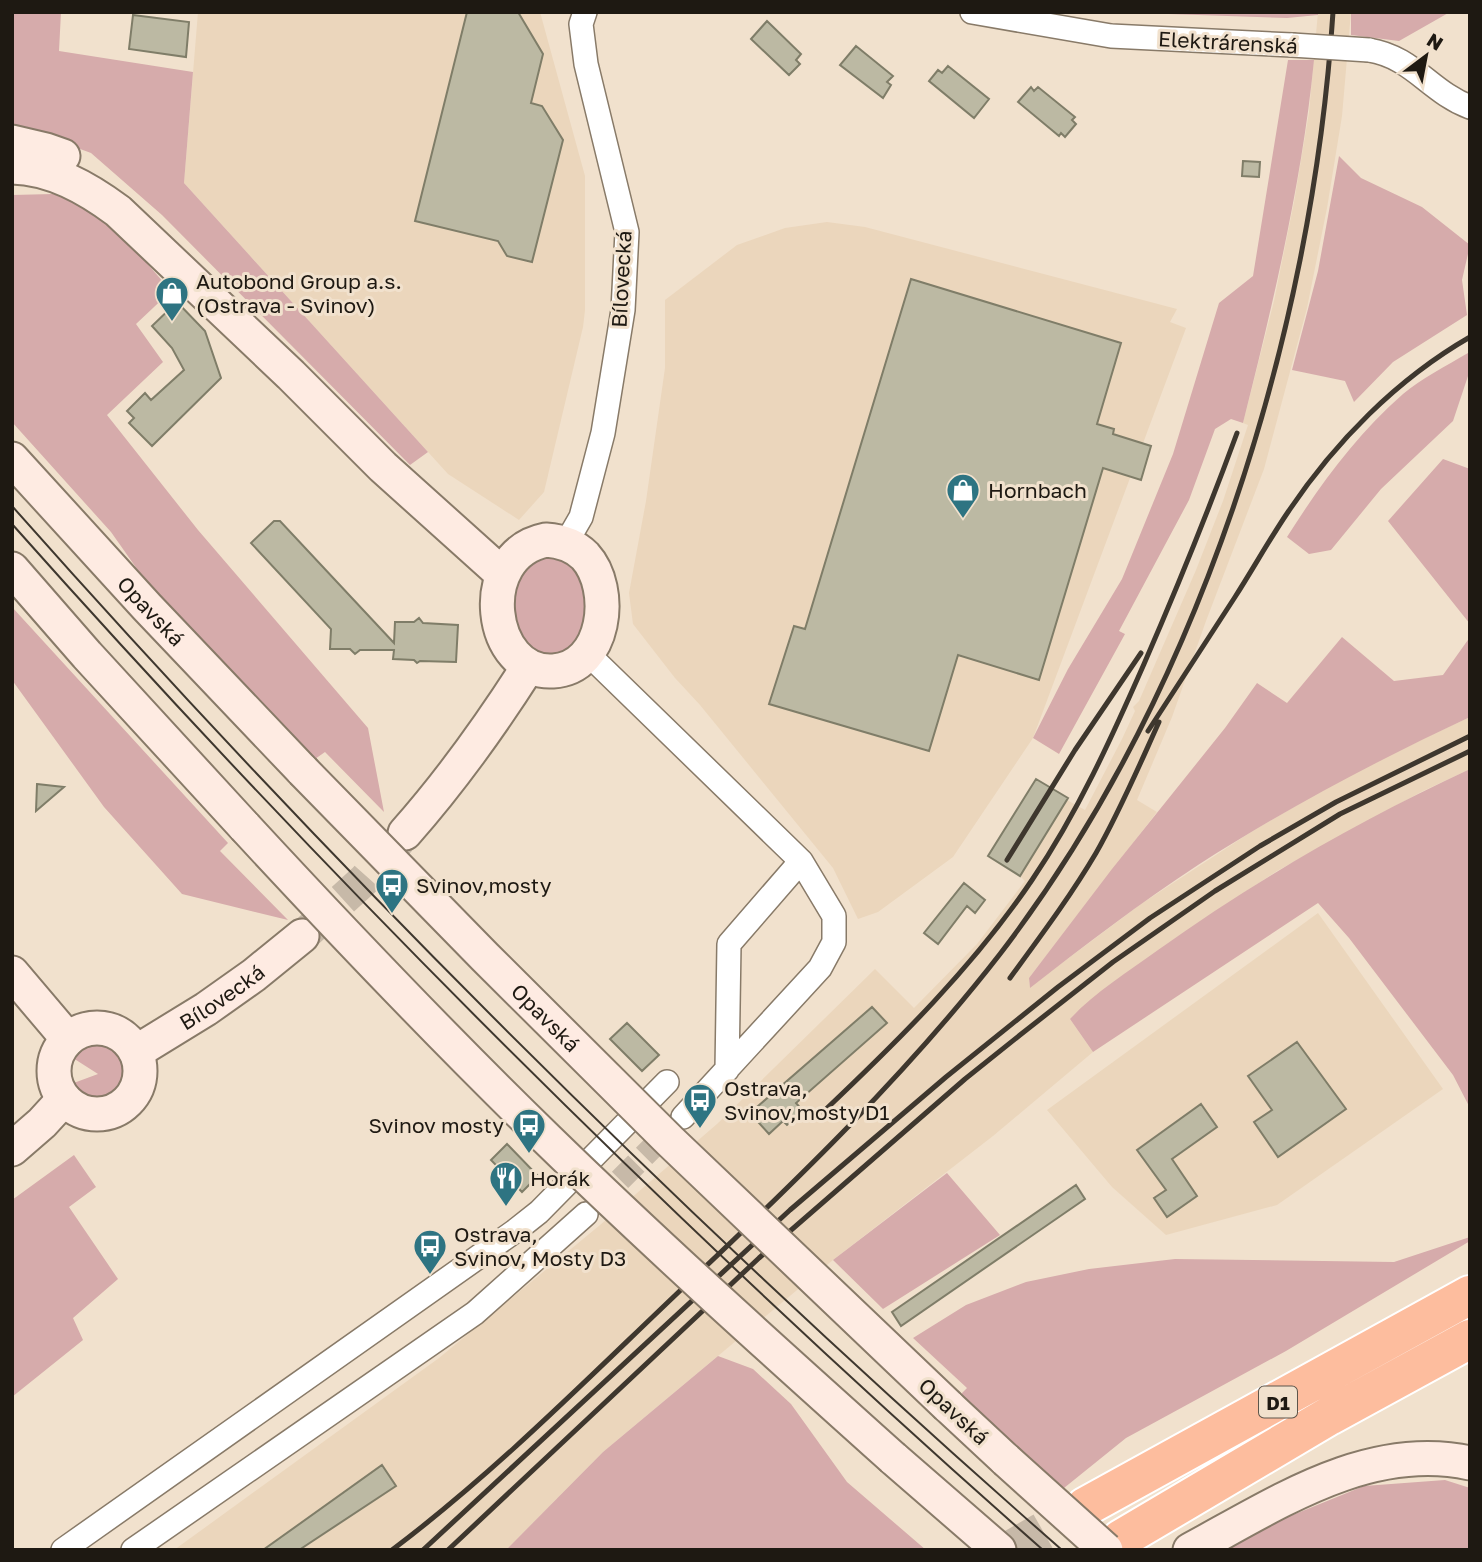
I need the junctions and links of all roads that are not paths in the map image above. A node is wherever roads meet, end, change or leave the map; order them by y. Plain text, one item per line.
1 (585, 12) edge
2 (972, 12) edge
3 (1470, 107) edge
4 (12, 142) edge
5 (12, 167) edge
6 (220, 306) junction
7 (12, 459) edge
8 (566, 543) junction
9 (12, 569) edge
10 (502, 574) junction
11 (588, 654) junction
12 (528, 667) junction
13 (405, 833) tunnel mouth
14 (801, 861) junction
15 (302, 936) tunnel mouth
16 (12, 973) edge
17 (68, 1039) junction
18 (136, 1052) junction
19 (727, 1070) junction
20 (667, 1082) dead end
21 (64, 1099) junction
22 (683, 1117) tunnel mouth
23 (12, 1149) edge
24 (586, 1214) tunnel mouth
25 (1470, 1295) edge
26 (1470, 1339) edge
27 (1470, 1463) edge
28 (1085, 1507) tunnel mouth
29 (1114, 1544) edge
30 (64, 1550) edge
31 (133, 1550) edge
32 (999, 1550) edge
33 (1190, 1550) edge

1 - 8 street, Bílovecká
2 - 3 street, Elektrárenská, bridge
4 - 6 main road
5 - 6 main road
6 - 10 main road
7 - 29 main road, Opavská, bridge
8 - 10 main road
8 - 11 main road
9 - 32 main road, bridge
10 - 12 main road
11 - 12 main road
11 - 14 street
12 - 13 main road
14 - 19 street
14 - 19 street
15 - 18 main road, Bílovecká
16 - 17 main road
17 - 18 main road
17 - 21 main road
18 - 21 main road
19 - 22 street
20 - 30 street
21 - 23 main road
24 - 31 street
25 - 28 highway, D1
26 - 29 highway, D1
27 - 33 main road

